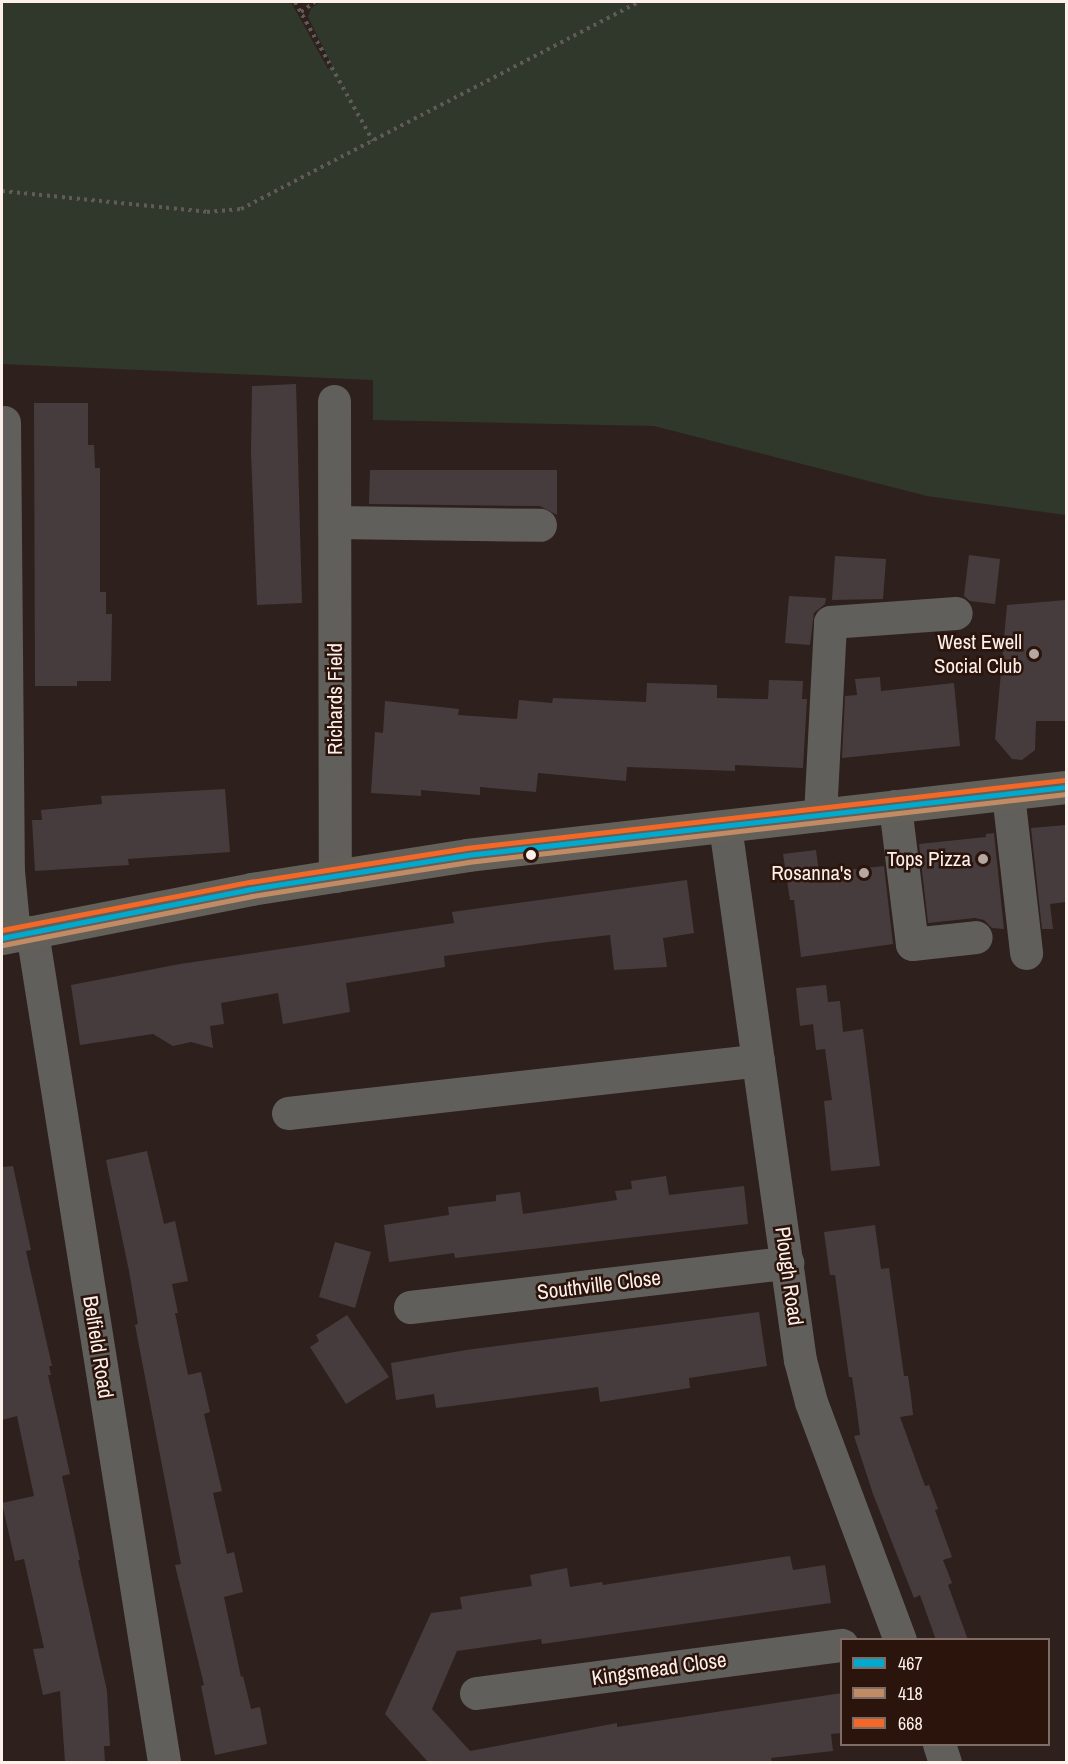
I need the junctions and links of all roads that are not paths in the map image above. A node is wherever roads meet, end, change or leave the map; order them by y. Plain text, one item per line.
1 (334, 400) dead end
2 (4, 422) dead end
3 (335, 522) junction
4 (540, 525) dead end
5 (956, 614) dead end
6 (1066, 788) edge
7 (1008, 794) junction
8 (895, 806) junction
9 (819, 815) junction
10 (725, 826) junction
11 (335, 876) junction
12 (16, 935) edge
13 (976, 937) dead end
14 (1026, 953) dead end
15 (758, 1060) junction
16 (288, 1113) dead end
17 (787, 1263) junction
18 (410, 1307) dead end
19 (890, 1636) edge
20 (840, 1644) edge
21 (476, 1694) dead end
22 (940, 1746) edge
23 (164, 1762) edge
24 (945, 1762) edge

1 - 3 street, Richards Field
2 - 12 street, Belfield Road
3 - 4 street
3 - 11 street, Richards Field
5 - 9 street
6 - 7 main road
7 - 8 main road
7 - 14 street
8 - 9 main road
8 - 13 street
9 - 10 main road
10 - 11 main road
10 - 15 street, Plough Road
11 - 12 main road
12 - 23 street, Belfield Road
15 - 16 street
15 - 17 street, Plough Road
17 - 18 street, Southville Close
17 - 19 street, Plough Road
20 - 21 street, Kingsmead Close
22 - 24 street

